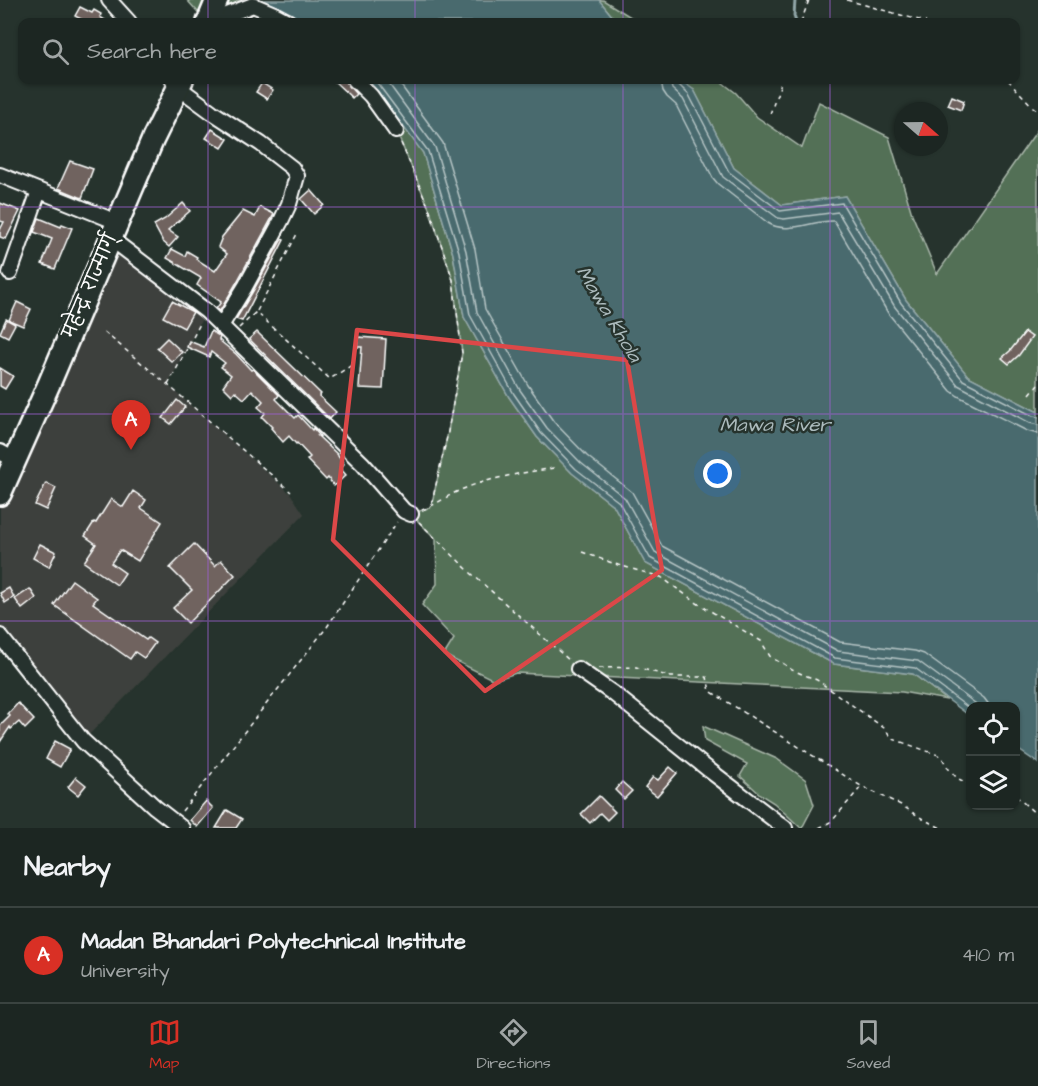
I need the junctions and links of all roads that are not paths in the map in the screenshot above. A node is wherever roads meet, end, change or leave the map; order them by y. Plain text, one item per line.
1 (109, 0) edge
2 (211, 14) edge
3 (125, 18) edge
4 (282, 18) edge
5 (176, 84) edge
6 (179, 84) edge
7 (359, 84) edge
8 (396, 131) road end
9 (0, 174) edge
10 (39, 191) junction
11 (114, 230) junction
12 (10, 273) dead end
13 (226, 330) junction
14 (8, 456) edge
15 (0, 494) edge
16 (408, 512) road end
17 (0, 636) edge
18 (578, 669) road end
19 (178, 825) edge
20 (785, 828) edge

1 - 3 street
2 - 4 street
5 - 11 highway, महेन्द्र राज्मार्ग्
6 - 13 street
7 - 8 street
9 - 10 street
10 - 11 street
10 - 12 street
11 - 13 street
11 - 14 highway, महेन्द्र राज्मार्ग्
13 - 16 street
14 - 15 highway, महेन्द्र राज्मार्ग्
17 - 19 street
18 - 20 street

